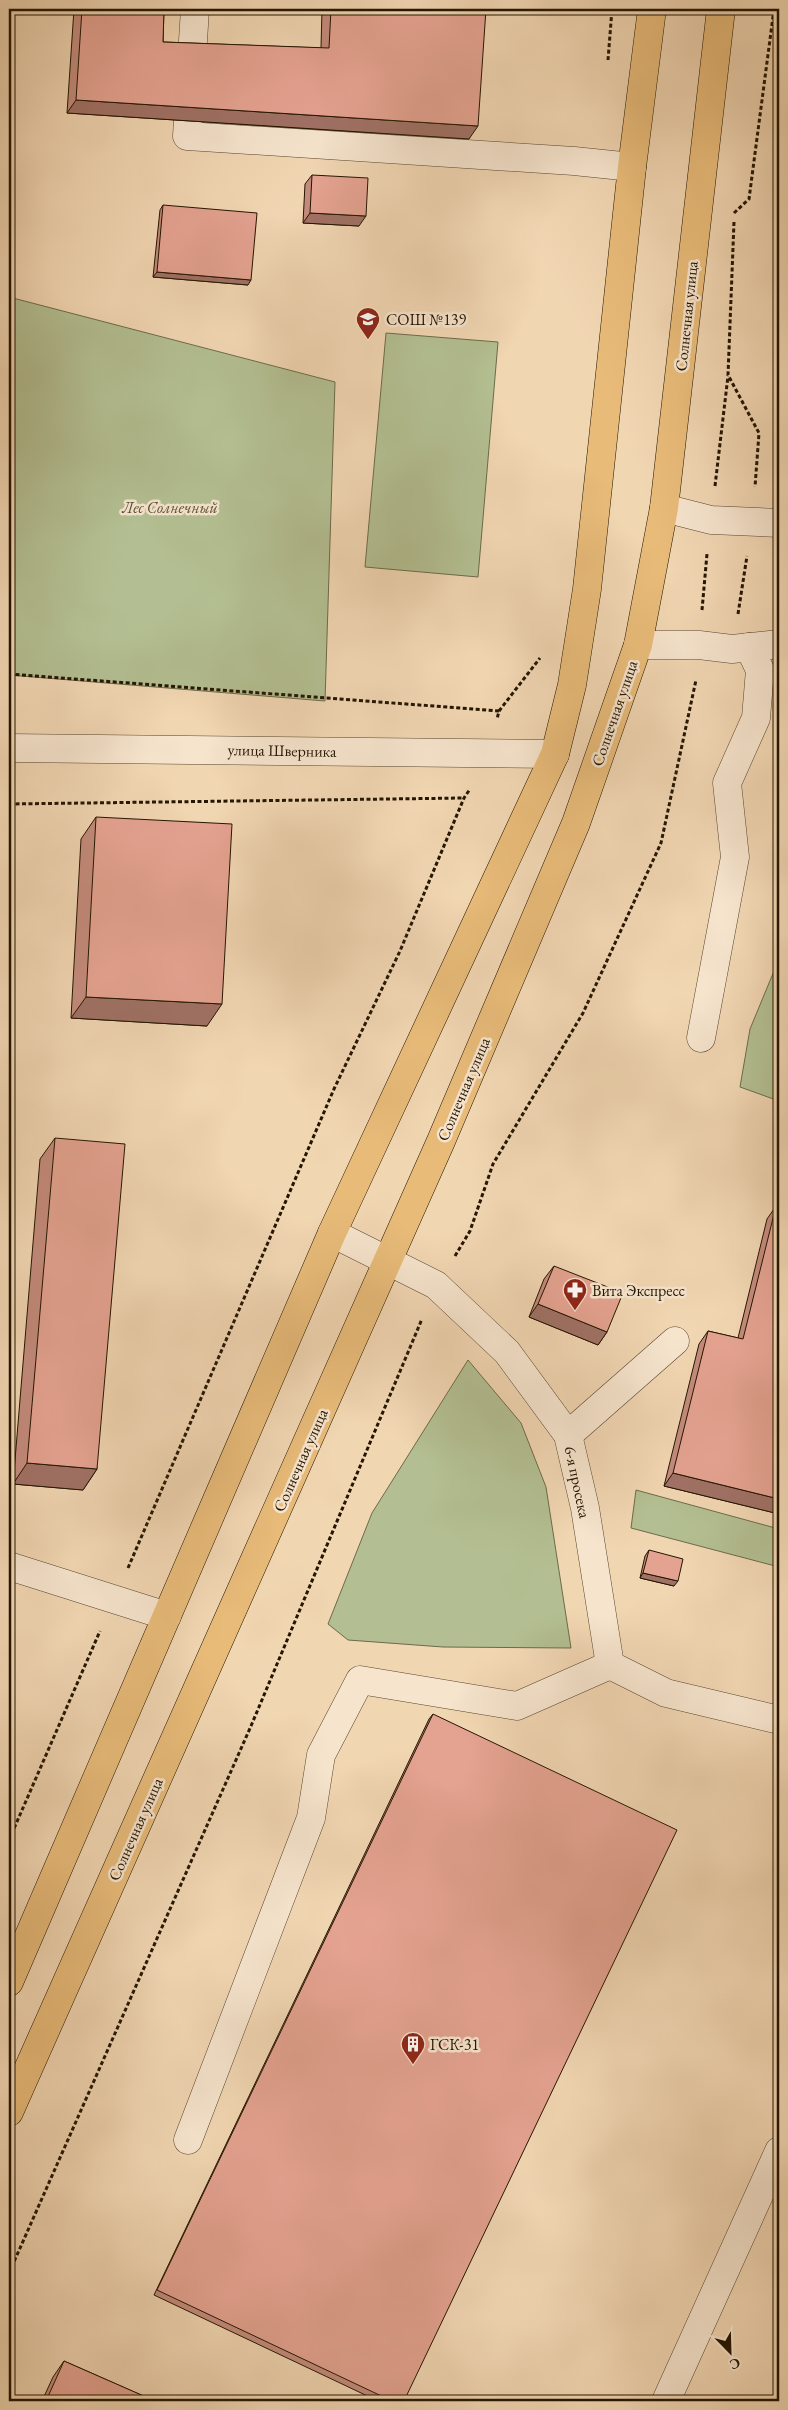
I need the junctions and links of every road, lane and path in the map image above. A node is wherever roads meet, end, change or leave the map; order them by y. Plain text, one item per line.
1 (195, 9) edge
2 (652, 9) edge
3 (721, 9) edge
4 (632, 167) junction
5 (664, 508) junction
6 (779, 523) edge
7 (779, 644) edge
8 (638, 645) junction
9 (749, 647) junction
10 (9, 674) edge
11 (9, 748) edge
12 (493, 752) junction
13 (555, 754) junction
14 (464, 798) junction
15 (9, 804) edge
16 (701, 1038) dead end
17 (332, 1233) junction
18 (388, 1262) junction
19 (675, 1340) dead end
20 (568, 1435) junction
21 (9, 1566) edge
22 (114, 1599) junction
23 (167, 1616) junction
24 (610, 1665) junction
25 (779, 1720) edge
26 (9, 1840) edge
27 (9, 1982) edge
28 (9, 2112) edge
29 (188, 2140) dead end
30 (779, 2150) edge
31 (666, 2401) edge

1 - 4 street
2 - 4 main road
3 - 5 main road, Солнечная улица
4 - 13 main road
5 - 6 street
5 - 8 main road, Солнечная улица
7 - 9 street
8 - 9 street
8 - 18 main road, Солнечная улица
9 - 16 street
10 - 12 path
11 - 12 street, улица Шверника
12 - 13 street, улица Шверника
12 - 14 path
13 - 17 main road
14 - 15 path
14 - 22 path
17 - 18 street, 6-я просека
17 - 23 main road
18 - 20 street, 6-я просека
18 - 28 main road, Солнечная улица
19 - 20 street
20 - 24 street, 6-я просека
21 - 22 street
22 - 23 street
22 - 26 path
23 - 27 main road
24 - 25 street
24 - 29 street
30 - 31 street

